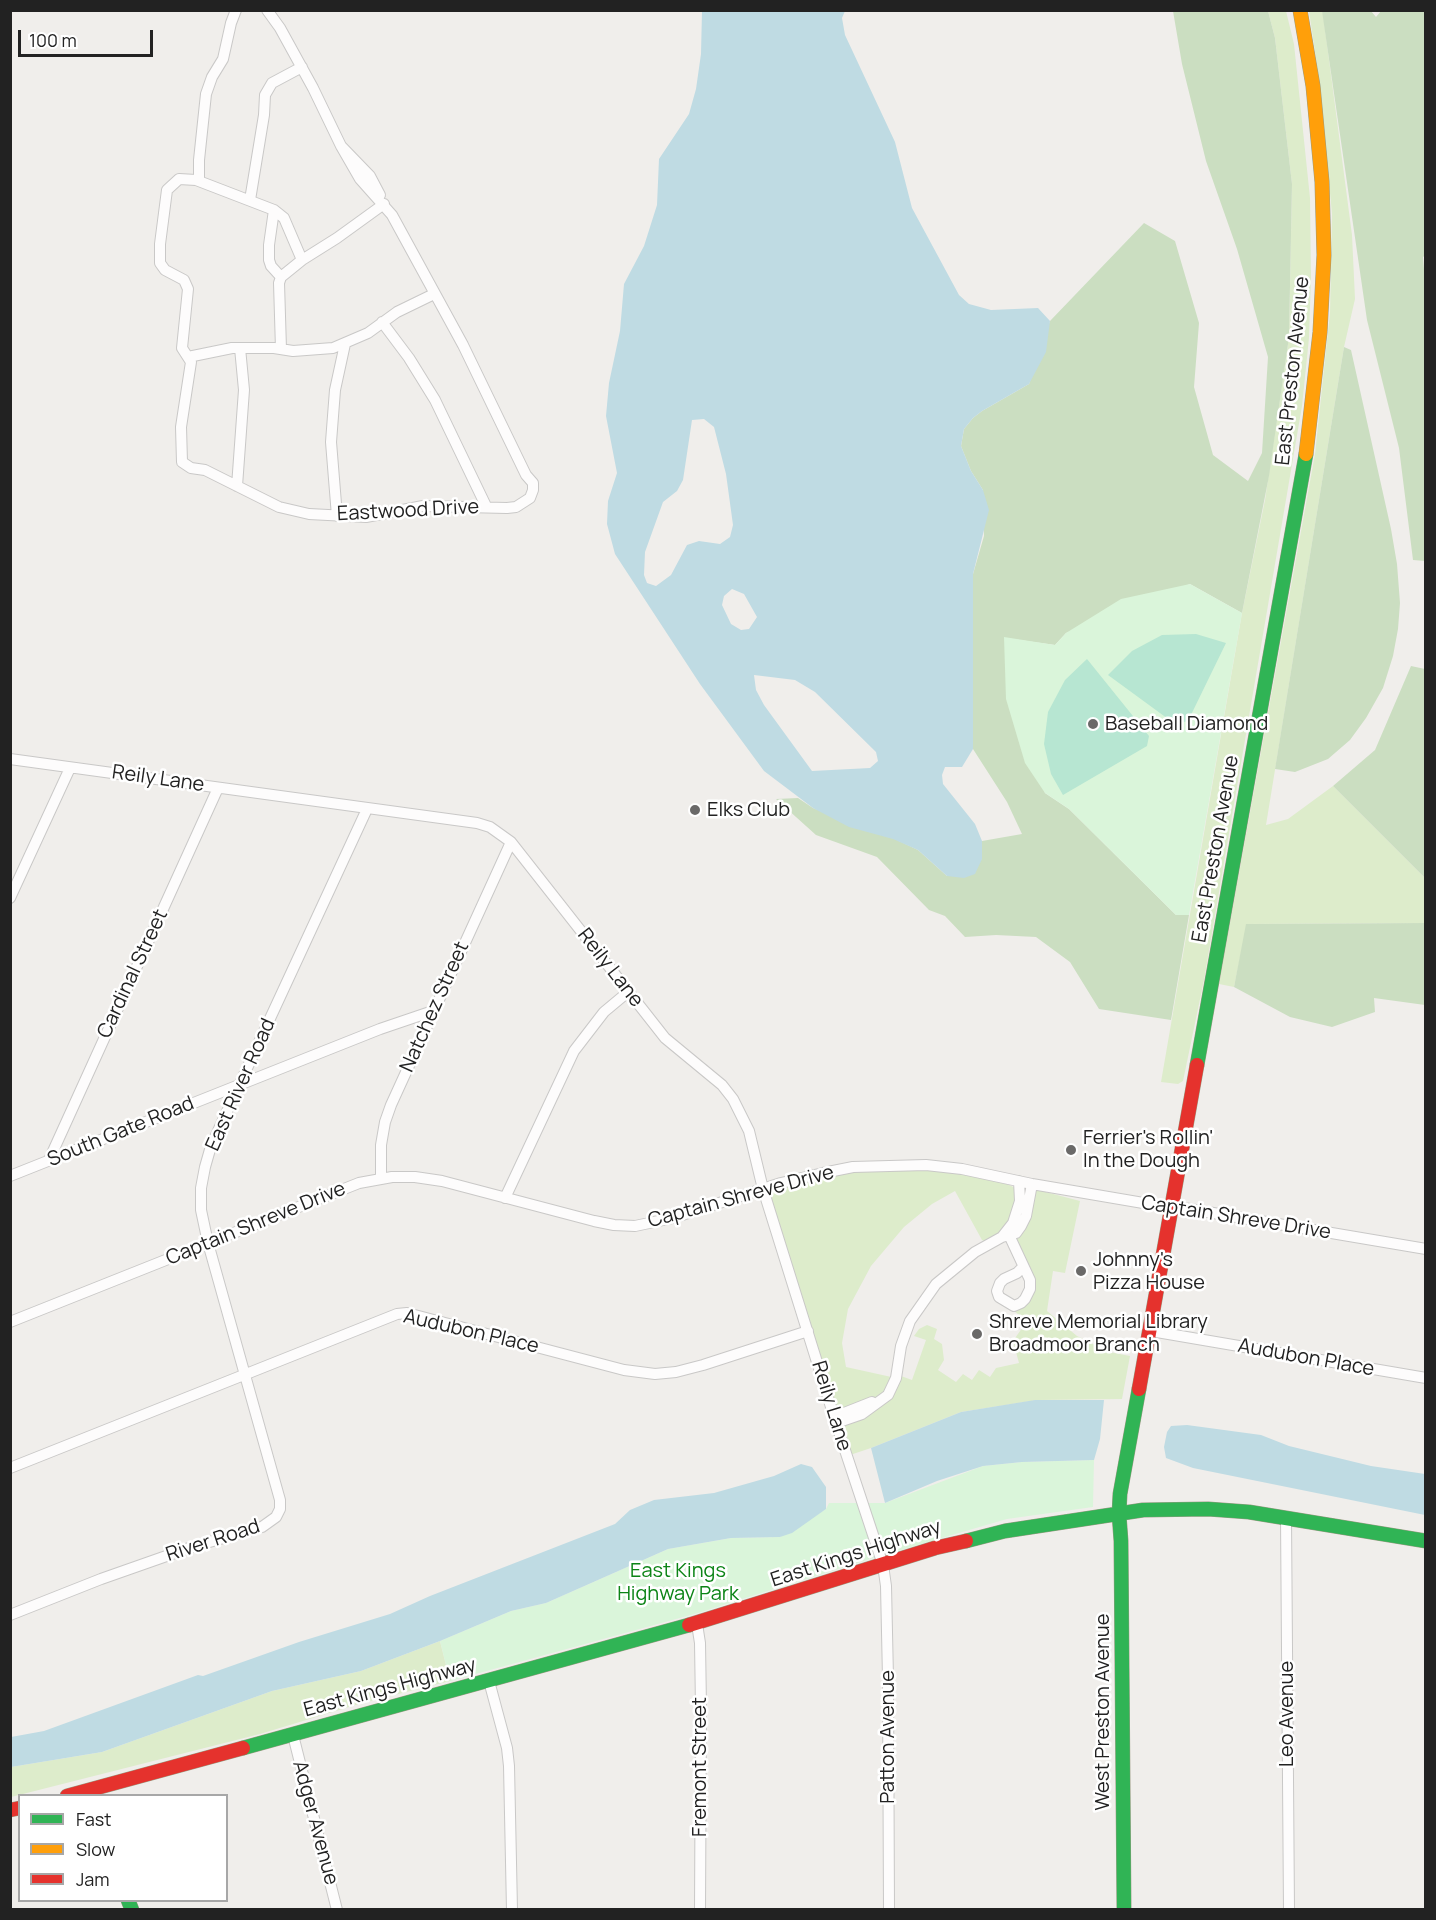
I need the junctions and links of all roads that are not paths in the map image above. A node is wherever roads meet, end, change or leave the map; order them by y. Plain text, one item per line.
1 (236, 10) edge
2 (267, 10) edge
3 (1300, 10) edge
4 (302, 68) junction
5 (199, 181) junction
6 (250, 200) junction
7 (384, 204) junction
8 (274, 210) junction
9 (302, 260) junction
10 (281, 277) junction
11 (434, 294) junction
12 (382, 322) junction
13 (345, 344) junction
14 (240, 348) junction
15 (281, 349) junction
16 (188, 357) junction
17 (237, 486) junction
18 (486, 506) junction
19 (338, 516) junction
20 (10, 759) edge
21 (70, 768) junction
22 (218, 788) junction
23 (367, 809) junction
24 (511, 842) junction
25 (10, 898) edge
26 (628, 992) junction
27 (433, 1011) junction
28 (241, 1084) junction
29 (49, 1160) junction
30 (10, 1176) edge
31 (381, 1179) junction
32 (1019, 1182) junction
33 (1032, 1184) junction
34 (763, 1189) junction
35 (505, 1198) junction
36 (1172, 1206) junction
37 (1005, 1236) junction
38 (208, 1243) junction
39 (1425, 1249) edge
40 (1023, 1267) dead end
41 (10, 1322) edge
42 (808, 1331) junction
43 (1150, 1331) junction
44 (246, 1375) junction
45 (1425, 1378) edge
46 (835, 1420) junction
47 (10, 1468) edge
48 (1119, 1514) junction
49 (1286, 1518) junction
50 (1425, 1541) edge
51 (883, 1565) junction
52 (10, 1615) edge
53 (697, 1624) junction
54 (489, 1682) junction
55 (293, 1736) junction
56 (109, 1789) edge
57 (87, 1793) edge
58 (337, 1910) edge
59 (512, 1910) edge
60 (700, 1910) edge
61 (889, 1910) edge
62 (1124, 1910) edge
63 (1288, 1910) edge

1 - 5 street
2 - 4 street, Eastwood Drive
3 - 36 street, East Preston Avenue
4 - 6 street
4 - 7 street, Eastwood Drive
5 - 6 street, Eastwood Drive
5 - 16 street, Eastwood Drive
6 - 8 street, Eastwood Drive
7 - 9 street
7 - 11 street, Eastwood Drive
8 - 9 street
8 - 10 street
9 - 10 street
10 - 15 street
11 - 12 street
11 - 18 street, Eastwood Drive
12 - 13 street
12 - 18 street
13 - 15 street
13 - 19 street
14 - 15 street
14 - 16 street
14 - 17 street
16 - 17 street, Eastwood Drive
17 - 19 street, Eastwood Drive
18 - 19 street, Eastwood Drive
20 - 21 street, Reily Lane
21 - 22 street, Reily Lane
21 - 25 street
22 - 23 street, Reily Lane
22 - 29 street, Cardinal Street
23 - 24 street, Reily Lane
23 - 28 street, East River Road
24 - 26 street, Reily Lane
24 - 27 street, Natchez Street
26 - 34 street, Reily Lane
26 - 35 street
27 - 28 street, South Gate Road
27 - 31 street, Natchez Street
28 - 29 street, South Gate Road
28 - 38 street, East River Road
29 - 30 street, South Gate Road
31 - 35 street, Captain Shreve Drive
31 - 38 street, Captain Shreve Drive
32 - 33 street, Captain Shreve Drive
32 - 34 street, Captain Shreve Drive
32 - 37 street
33 - 36 street, Captain Shreve Drive
33 - 37 street
34 - 35 street, Captain Shreve Drive
34 - 42 street, Reily Lane
36 - 39 street, Captain Shreve Drive
36 - 43 street, East Preston Avenue
37 - 40 street
37 - 46 street
38 - 41 street, Captain Shreve Drive
38 - 44 street, East River Road
42 - 44 street, Audubon Place
42 - 46 street, Reily Lane
43 - 45 street, Audubon Place
43 - 48 street, East Preston Avenue
44 - 47 street, Audubon Place
44 - 52 street, River Road
46 - 51 street, Reily Lane
48 - 49 street, East Kings Highway
48 - 51 street, East Kings Highway
48 - 62 street, West Preston Avenue
49 - 50 street, East Kings Highway
49 - 63 street, Leo Avenue
51 - 53 street, East Kings Highway
51 - 61 street, Patton Avenue
53 - 54 street, East Kings Highway
53 - 60 street, Fremont Street
54 - 55 street, East Kings Highway
54 - 59 street
55 - 56 street, East Kings Highway
55 - 58 street, Adger Avenue
56 - 57 street, East Kings Highway

